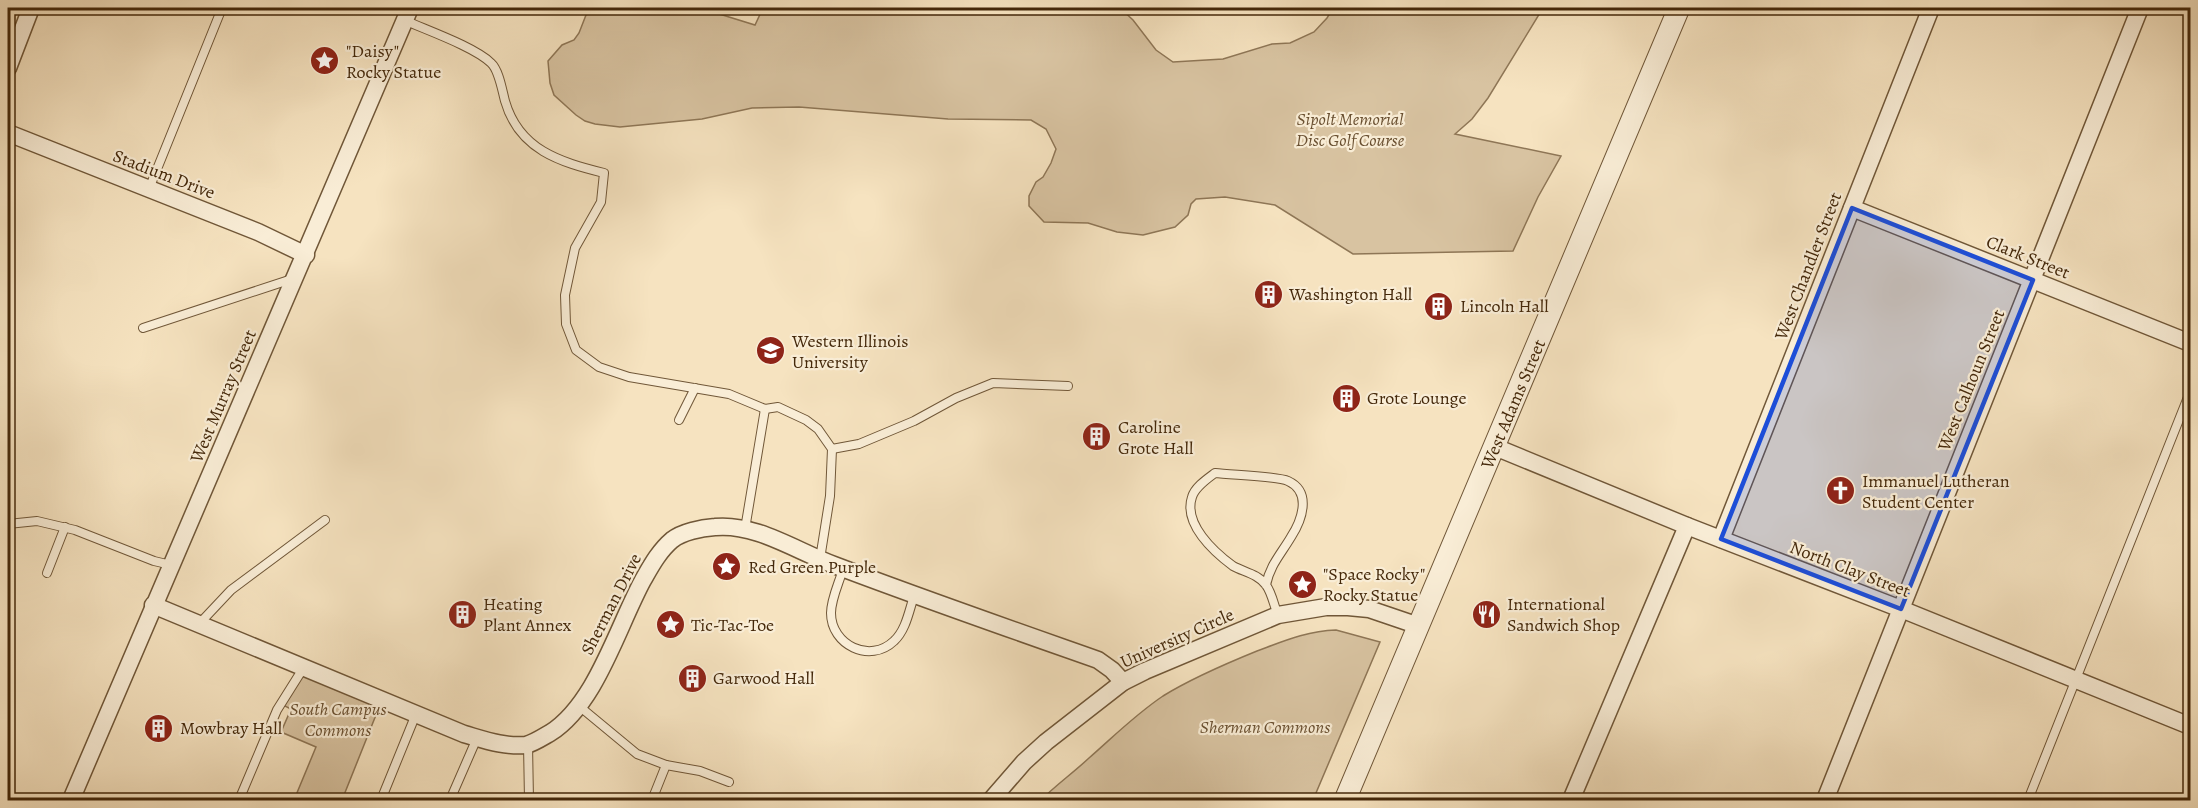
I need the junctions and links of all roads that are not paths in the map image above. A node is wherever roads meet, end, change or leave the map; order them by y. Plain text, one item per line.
1 (31, 8) edge
2 (222, 8) edge
3 (1679, 8) edge
4 (1930, 8) edge
5 (2140, 8) edge
6 (407, 14) edge
7 (8, 68) edge
8 (8, 133) edge
9 (149, 189) junction
10 (1852, 208) junction
11 (306, 255) junction
12 (295, 278) junction
13 (2032, 280) junction
14 (143, 328) dead end
15 (2190, 344) edge
16 (1068, 386) dead end
17 (695, 388) junction
18 (2190, 392) edge
19 (765, 409) junction
20 (679, 420) dead end
21 (1495, 447) junction
22 (832, 449) junction
23 (325, 520) dead end
24 (8, 524) edge
25 (1687, 526) junction
26 (65, 527) junction
27 (745, 529) junction
28 (1721, 539) junction
29 (819, 560) junction
30 (171, 565) junction
31 (843, 569) junction
32 (47, 573) dead end
33 (1266, 585) junction
34 (914, 596) junction
35 (153, 605) junction
36 (1901, 609) junction
37 (1278, 615) junction
38 (199, 624) junction
39 (1419, 626) junction
40 (303, 668) junction
41 (2074, 681) junction
42 (1123, 682) junction
43 (579, 706) junction
44 (416, 714) junction
45 (2190, 726) edge
46 (477, 738) junction
47 (528, 744) junction
48 (666, 765) junction
49 (729, 782) dead end
50 (71, 801) edge
51 (239, 801) edge
52 (381, 801) edge
53 (450, 801) edge
54 (529, 801) edge
55 (652, 801) edge
56 (991, 801) edge
57 (1345, 801) edge
58 (1571, 801) edge
59 (1826, 801) edge
60 (2028, 801) edge

1 - 7 street
2 - 9 lane
3 - 21 street, West Adams Street
4 - 10 street, West Chandler Street
5 - 13 street, West Calhoun Street
6 - 11 street, West Murray Street
6 - 17 lane
8 - 9 street, Stadium Drive
9 - 11 street, Stadium Drive
10 - 13 street, Clark Street
10 - 28 street, West Chandler Street
11 - 12 street, West Murray Street
12 - 14 lane
12 - 30 street, West Murray Street
13 - 15 street, Clark Street
13 - 36 street, West Calhoun Street
16 - 22 lane
17 - 19 lane
17 - 20 lane
18 - 41 lane
19 - 22 lane
19 - 27 lane
21 - 25 street, North Clay Street
21 - 39 street, West Adams Street
22 - 29 lane
23 - 38 lane
24 - 26 lane
25 - 28 street, North Clay Street
25 - 58 street
26 - 30 lane
26 - 32 lane
27 - 29 street, Sherman Drive
27 - 43 street, Sherman Drive
28 - 36 street, North Clay Street
29 - 31 street, Sherman Drive
30 - 35 street, West Murray Street
31 - 34 street, Sherman Drive
31 - 34 lane
33 - 33 lane
33 - 37 lane
34 - 42 street, Sherman Drive
35 - 38 street, Sherman Drive
35 - 50 street, West Murray Street
36 - 41 street, North Clay Street
36 - 59 street, West Calhoun Street
37 - 39 street, University Circle
37 - 42 street, University Circle
38 - 40 street, Sherman Drive
39 - 57 street, West Adams Street
40 - 44 street, Sherman Drive
40 - 51 lane
41 - 45 street, North Clay Street
41 - 60 lane
42 - 56 street, University Circle
43 - 47 street, Sherman Drive
43 - 48 lane
44 - 46 street, Sherman Drive
44 - 52 lane
46 - 47 street, Sherman Drive
46 - 53 lane
47 - 54 lane
48 - 49 lane
48 - 55 lane

